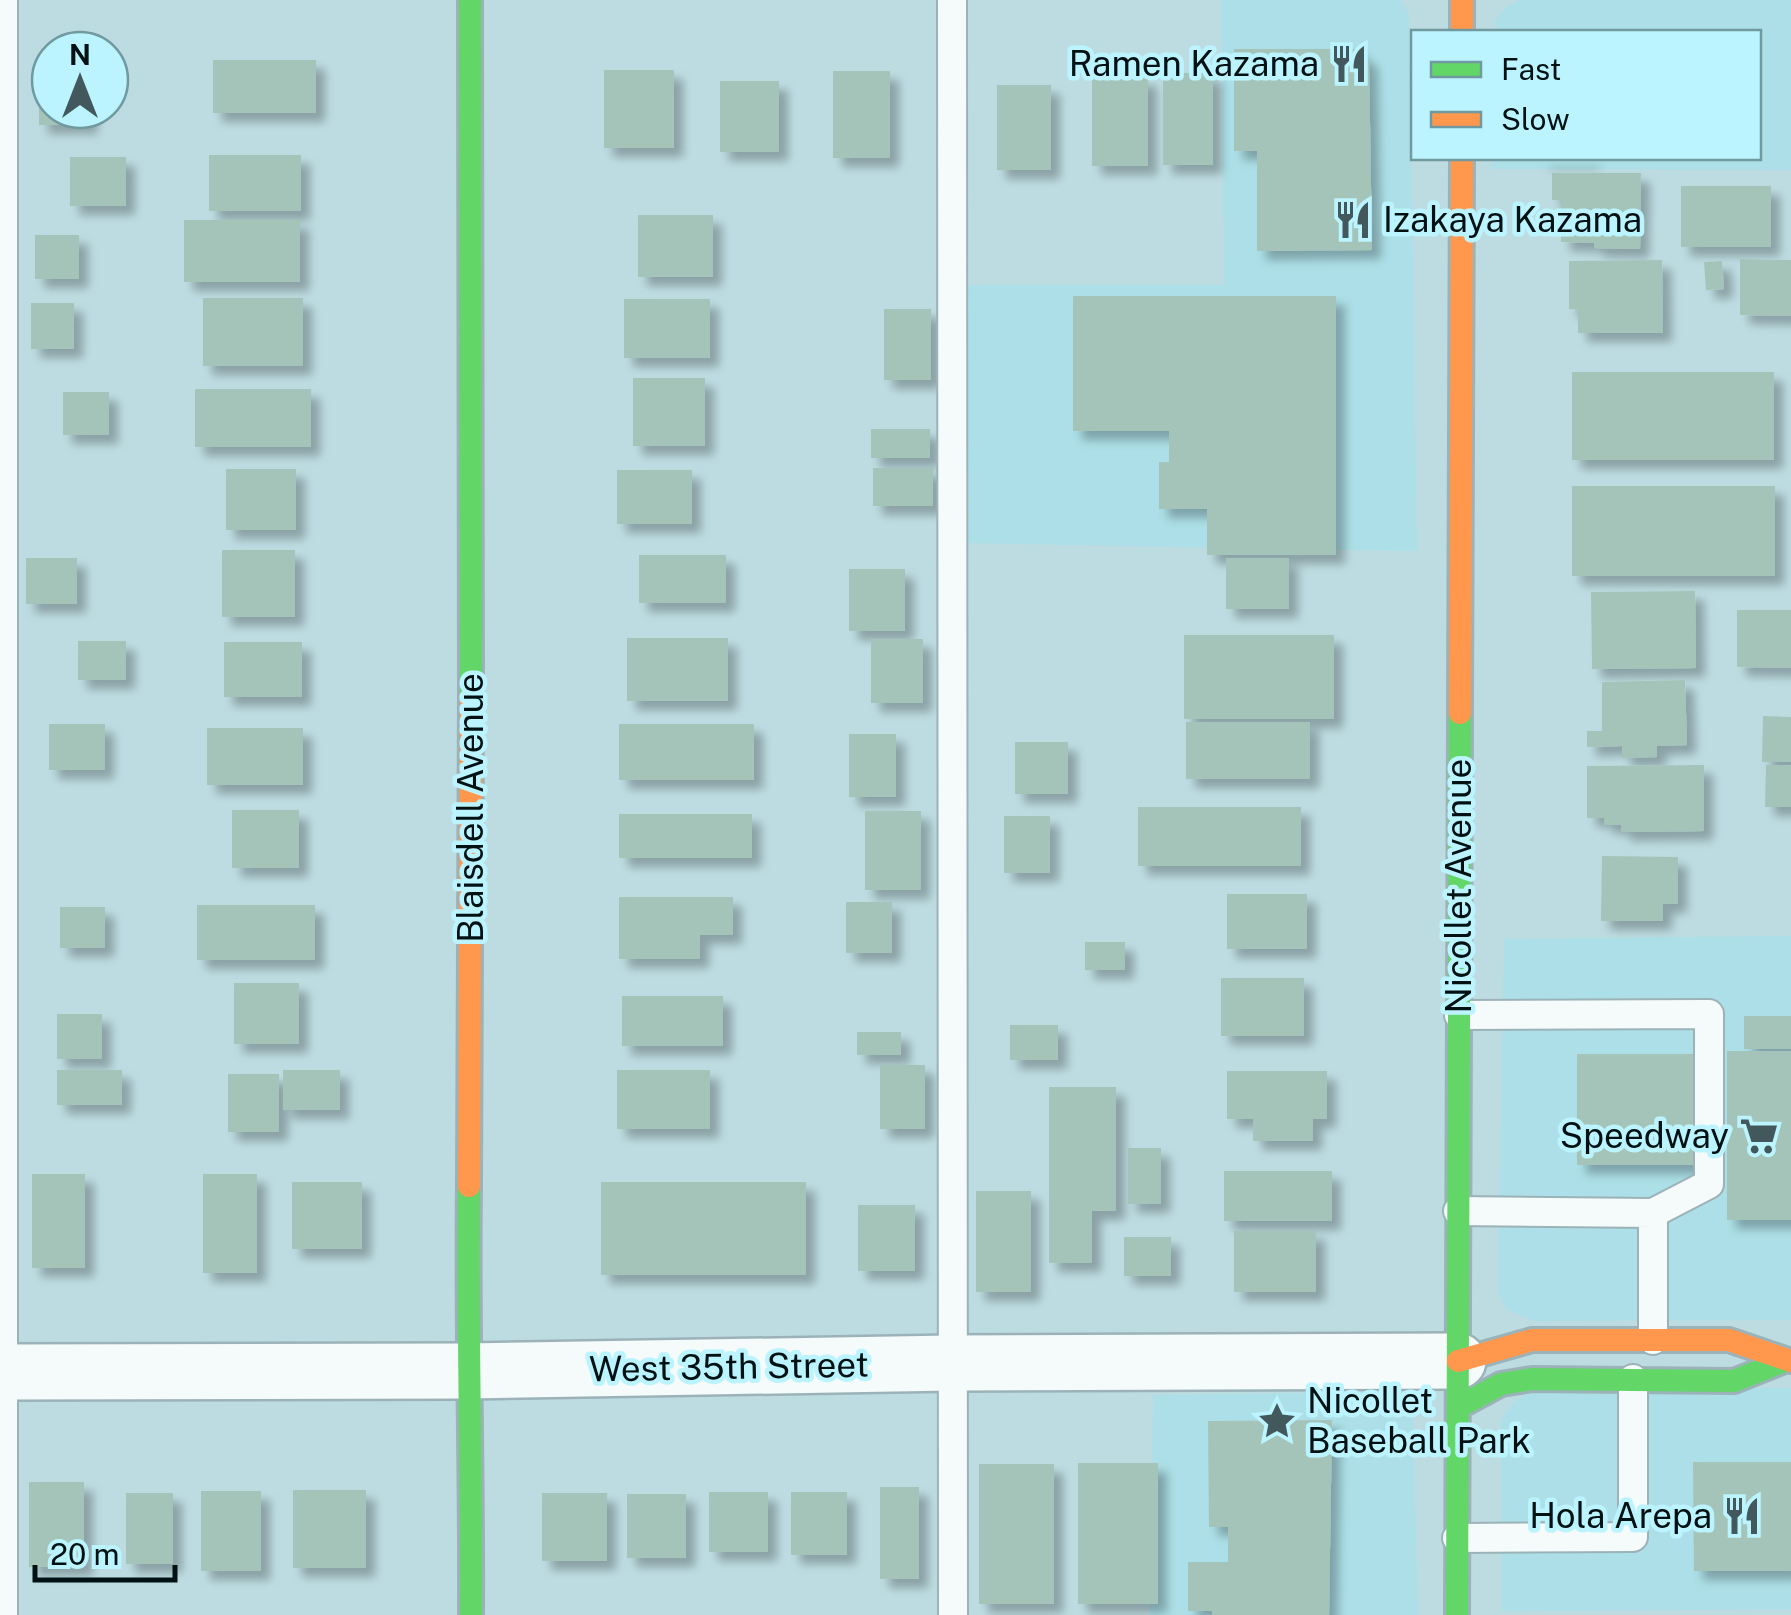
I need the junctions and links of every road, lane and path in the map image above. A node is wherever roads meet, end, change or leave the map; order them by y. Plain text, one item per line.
1 (3, 0) edge
2 (470, 0) edge
3 (952, 0) edge
4 (1462, 0) edge
5 (1462, 30) edge
6 (1462, 160) edge
7 (1459, 1014) junction
8 (1458, 1211) junction
9 (1653, 1213) junction
10 (1653, 1340) junction
11 (1788, 1360) edge
12 (952, 1363) junction
13 (3, 1372) edge
14 (468, 1372) junction
15 (1633, 1379) junction
16 (1458, 1384) junction
17 (1457, 1538) junction
18 (3, 1615) edge
19 (471, 1615) edge
20 (953, 1615) edge
21 (1457, 1615) edge

1 - 13 lane
2 - 14 street, Blaisdell Avenue
3 - 12 lane
4 - 5 street
6 - 7 street, Nicollet Avenue
7 - 8 street, Nicollet Avenue
7 - 9 lane
8 - 9 lane
8 - 16 street, Nicollet Avenue
9 - 10 lane
10 - 11 street
10 - 16 street
11 - 15 street
12 - 14 street, West 35th Street
12 - 16 street, West 35th Street
12 - 20 lane
13 - 14 street, West 35th Street
13 - 18 lane
14 - 19 street, Blaisdell Avenue
15 - 16 street
15 - 17 lane
16 - 17 street, Nicollet Avenue
17 - 21 street, Nicollet Avenue

